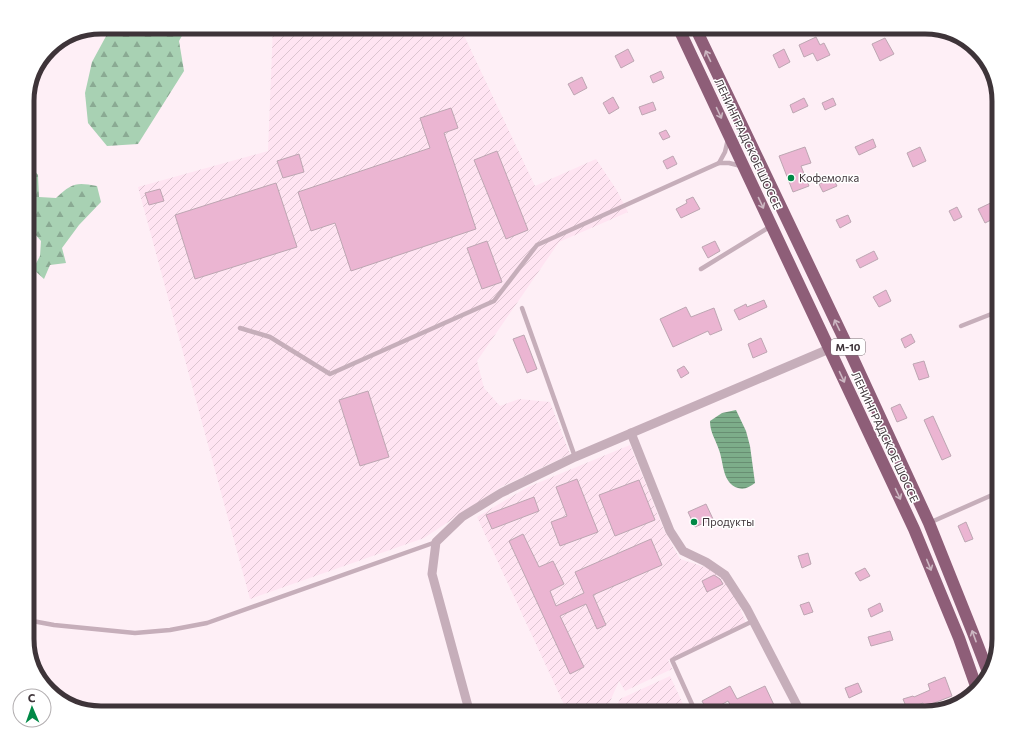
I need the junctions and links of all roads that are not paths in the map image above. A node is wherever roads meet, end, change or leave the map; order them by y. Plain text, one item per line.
1 (681, 34) edge
2 (698, 34) edge
3 (729, 133) junction
4 (719, 163) junction
5 (744, 168) junction
6 (771, 225) junction
7 (701, 269) dead end
8 (522, 308) dead end
9 (992, 314) edge
10 (961, 326) dead end
11 (240, 328) dead end
12 (829, 349) junction
13 (631, 434) junction
14 (575, 457) junction
15 (992, 495) edge
16 (929, 523) junction
17 (436, 542) junction
18 (34, 621) edge
19 (753, 621) junction
20 (986, 666) edge
21 (975, 683) edge
22 (467, 706) edge
23 (693, 706) edge
24 (797, 706) edge

1 -> 3 highway, ЛЕНИНГРАДСКОЕ ШОССЕ / М-10
16 -> 2 highway, ЛЕНИНГРАДСКОЕ ШОССЕ / М-10
3 - 4 lane
3 - 5 highway, ЛЕНИНГРАДСКОЕ ШОССЕ / М-10
4 - 5 lane
4 - 11 lane
5 -> 6 highway, ЛЕНИНГРАДСКОЕ ШОССЕ / М-10
6 - 7 lane
6 - 12 highway, ЛЕНИНГРАДСКОЕ ШОССЕ / М-10
8 - 14 lane
9 - 10 lane
12 - 13 street
12 -> 21 highway, ЛЕНИНГРАДСКОЕ ШОССЕ / М-10
13 - 14 street
13 - 19 street
14 - 17 street
15 - 16 lane
20 -> 16 highway, ЛЕНИНГРАДСКОЕ ШОССЕ / М-10
17 - 18 lane
17 - 22 street
19 - 23 lane
19 - 24 street

